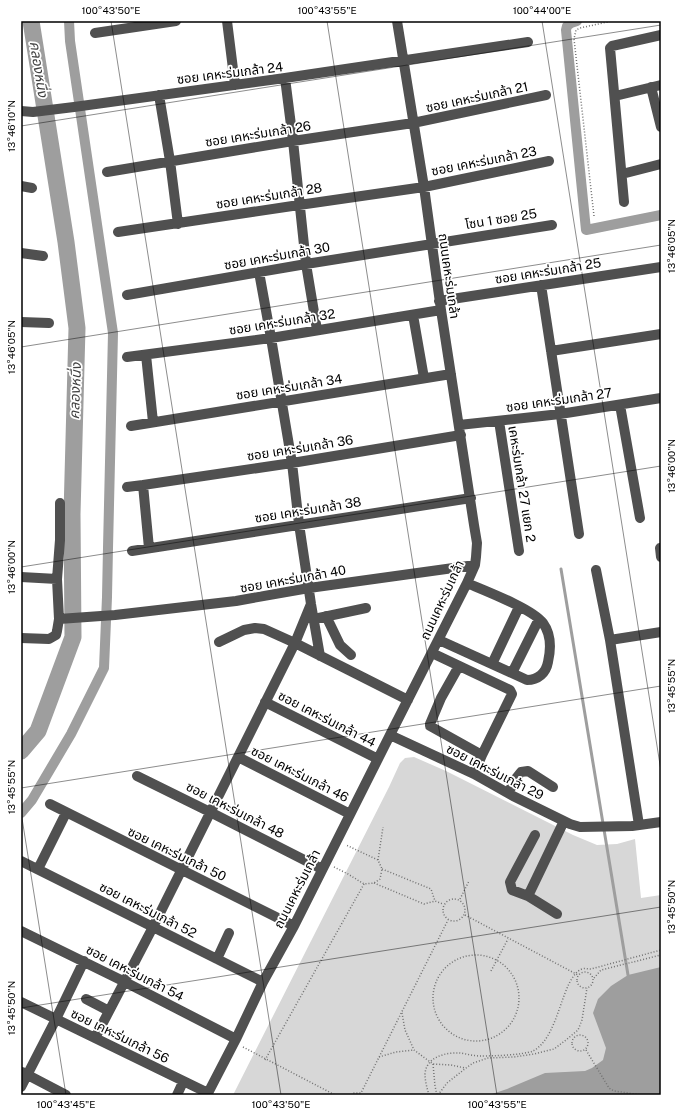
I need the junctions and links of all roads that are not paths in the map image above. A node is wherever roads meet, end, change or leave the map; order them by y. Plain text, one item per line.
1 (176, 21) edge
2 (227, 21) edge
3 (397, 21) edge
4 (95, 33) dead end
5 (661, 35) edge
6 (528, 42) dead end
7 (403, 60) junction
8 (285, 78) junction
9 (235, 85) junction
10 (661, 85) edge
11 (651, 87) junction
12 (159, 95) junction
13 (546, 95) dead end
14 (615, 96) junction
15 (21, 111) edge
16 (413, 123) junction
17 (661, 127) edge
18 (293, 141) junction
19 (170, 161) junction
20 (549, 161) dead end
21 (661, 164) edge
22 (106, 172) dead end
23 (622, 174) junction
24 (21, 186) edge
25 (424, 187) junction
26 (32, 188) dead end
27 (624, 202) dead end
28 (299, 204) junction
29 (178, 224) junction
30 (552, 225) dead end
31 (118, 232) dead end
32 (431, 244) junction
33 (21, 252) edge
34 (43, 256) dead end
35 (306, 264) junction
36 (661, 267) edge
37 (259, 272) junction
38 (541, 285) junction
39 (127, 294) dead end
40 (440, 306) junction
41 (413, 315) junction
42 (21, 322) edge
43 (49, 323) dead end
44 (317, 330) junction
45 (661, 334) edge
46 (271, 338) junction
47 (551, 351) junction
48 (146, 355) junction
49 (127, 358) dead end
50 (451, 374) junction
51 (424, 378) junction
52 (661, 398) edge
53 (282, 402) junction
54 (620, 405) junction
55 (560, 414) junction
56 (499, 421) junction
57 (153, 422) junction
58 (131, 426) dead end
59 (460, 430) junction
60 (292, 463) junction
61 (142, 485) junction
62 (127, 487) dead end
63 (471, 498) junction
64 (60, 503) dead end
65 (640, 518) dead end
66 (299, 524) junction
67 (579, 534) dead end
68 (149, 548) junction
69 (132, 551) dead end
70 (519, 551) dead end
71 (474, 565) junction
72 (596, 570) dead end
73 (21, 577) edge
74 (56, 579) junction
75 (468, 583) junction
76 (309, 588) junction
77 (311, 604) junction
78 (519, 607) junction
79 (366, 608) dead end
80 (326, 616) junction
81 (59, 619) junction
82 (314, 619) junction
83 (539, 619) junction
84 (661, 632) edge
85 (21, 638) edge
86 (439, 640) junction
87 (610, 640) junction
88 (219, 642) dead end
89 (299, 645) junction
90 (432, 653) junction
91 (351, 655) dead end
92 (320, 656) junction
93 (492, 664) junction
94 (459, 666) junction
95 (512, 673) junction
96 (408, 700) junction
97 (265, 702) junction
98 (390, 735) junction
99 (482, 755) junction
100 (238, 757) junction
101 (378, 759) junction
102 (474, 774) junction
103 (137, 776) dead end
104 (553, 787) dead end
105 (508, 793) junction
106 (50, 804) dead end
107 (210, 812) junction
108 (66, 813) junction
109 (350, 814) junction
110 (564, 821) junction
111 (661, 822) edge
112 (636, 826) junction
113 (535, 835) dead end
114 (21, 861) edge
115 (324, 866) junction
116 (38, 869) junction
117 (181, 871) junction
118 (528, 896) junction
119 (557, 914) dead end
120 (294, 926) junction
121 (153, 927) junction
122 (21, 931) edge
123 (229, 933) dead end
124 (217, 959) junction
125 (84, 961) junction
126 (125, 982) junction
127 (263, 982) junction
128 (86, 999) dead end
129 (21, 1002) edge
130 (109, 1011) junction
131 (56, 1019) junction
132 (95, 1038) junction
133 (235, 1041) junction
134 (24, 1074) edge
135 (183, 1082) junction
136 (21, 1087) edge
137 (207, 1094) edge
138 (66, 1095) edge
139 (177, 1095) edge

1 - 4 street
2 - 9 street
3 - 7 street, ถนนเคหะร่มเกล้า
5 - 14 street
6 - 7 street, ซอย เคหะร่มเกล้า 24
7 - 8 street, ซอย เคหะร่มเกล้า 24
7 - 16 street, ถนนเคหะร่มเกล้า
8 - 9 street, ซอย เคหะร่มเกล้า 24
8 - 18 street
9 - 12 street, ซอย เคหะร่มเกล้า 24
10 - 11 street
11 - 14 street
11 - 17 street
12 - 15 street, ซอย เคหะร่มเกล้า 24
12 - 19 street
13 - 16 street, ซอย เคหะร่มเกล้า 21
14 - 23 street
16 - 18 street, ซอย เคหะร่มเกล้า 26
16 - 25 street, ถนนเคหะร่มเกล้า
18 - 19 street, ซอย เคหะร่มเกล้า 26
18 - 28 street
19 - 22 street, ซอย เคหะร่มเกล้า 26
19 - 29 street
20 - 25 street, ซอย เคหะร่มเกล้า 23
21 - 23 street
23 - 27 street
24 - 26 street
25 - 28 street, ซอย เคหะร่มเกล้า 28
25 - 32 street, ถนนเคหะร่มเกล้า
28 - 29 street, ซอย เคหะร่มเกล้า 28
28 - 35 street
29 - 31 street, ซอย เคหะร่มเกล้า 28
30 - 32 street, โซน 1 ซอย 25
32 - 35 street, ซอย เคหะร่มเกล้า 30
32 - 40 street, ถนนเคหะร่มเกล้า
33 - 34 street
35 - 37 street, ซอย เคหะร่มเกล้า 30
35 - 44 street
36 - 38 street, ซอย เคหะร่มเกล้า 25
37 - 39 street, ซอย เคหะร่มเกล้า 30
37 - 46 street
38 - 40 street, ซอย เคหะร่มเกล้า 25
38 - 47 street
40 - 41 street, ซอย เคหะร่มเกล้า 32
40 - 50 street, ถนนเคหะร่มเกล้า
41 - 44 street, ซอย เคหะร่มเกล้า 32
41 - 51 street
42 - 43 street
44 - 46 street, ซอย เคหะร่มเกล้า 32
45 - 47 street
46 - 48 street, ซอย เคหะร่มเกล้า 32
46 - 53 street
47 - 55 street
48 - 49 street, ซอย เคหะร่มเกล้า 32
48 - 57 street
50 - 51 street, ซอย เคหะร่มเกล้า 34
50 - 59 street, ถนนเคหะร่มเกล้า
51 - 53 street, ซอย เคหะร่มเกล้า 34
52 - 54 street, ซอย เคหะร่มเกล้า 27
53 - 57 street, ซอย เคหะร่มเกล้า 34
53 - 60 street
54 - 55 street, ซอย เคหะร่มเกล้า 27
54 - 65 street
55 - 56 street, ซอย เคหะร่มเกล้า 27
55 - 67 street
56 - 59 street, ซอย เคหะร่มเกล้า 27
56 - 70 street, เคหะร่มเกล้า 27 แยก 2
57 - 58 street, ซอย เคหะร่มเกล้า 34
59 - 60 street, ซอย เคหะร่มเกล้า 36
59 - 63 street, ถนนเคหะร่มเกล้า
60 - 61 street, ซอย เคหะร่มเกล้า 36
60 - 66 street
61 - 62 street, ซอย เคหะร่มเกล้า 36
61 - 68 street
63 - 66 street, ซอย เคหะร่มเกล้า 38
63 - 71 street, ถนนเคหะร่มเกล้า
64 - 74 street
66 - 68 street, ซอย เคหะร่มเกล้า 38
66 - 76 street
68 - 69 street, ซอย เคหะร่มเกล้า 38
71 - 75 street, ถนนเคหะร่มเกล้า
71 - 76 street, ซอย เคหะร่มเกล้า 40
72 - 87 street
73 - 74 street
74 - 81 street
75 - 78 street
75 - 86 street, ถนนเคหะร่มเกล้า
76 - 77 street
76 - 81 street, ซอย เคหะร่มเกล้า 40
77 - 82 street
77 - 89 street
78 - 83 street
78 - 93 street
79 - 80 street
80 - 82 street
80 - 91 street
81 - 85 street
82 - 92 street
83 - 95 street
83 - 95 street
84 - 87 street
86 - 90 street, ถนนเคหะร่มเกล้า
86 - 93 street
87 - 112 street
88 - 89 street
89 - 92 street
89 - 97 street
90 - 94 street
90 - 96 street, ถนนเคหะร่มเกล้า
92 - 96 street
93 - 95 street
94 - 99 street
94 - 99 street
96 - 98 street, ถนนเคหะร่มเกล้า
97 - 100 street
97 - 101 street, ซอย เคหะร่มเกล้า 44
98 - 101 street, ถนนเคหะร่มเกล้า
98 - 102 street, ซอย เคหะร่มเกล้า 29
99 - 102 street
100 - 107 street
100 - 109 street, ซอย เคหะร่มเกล้า 46
101 - 109 street, ถนนเคหะร่มเกล้า
102 - 105 street, ซอย เคหะร่มเกล้า 29
103 - 107 street, ซอย เคหะร่มเกล้า 48
104 - 105 street
105 - 110 street, ซอย เคหะร่มเกล้า 29
106 - 108 street, ซอย เคหะร่มเกล้า 50
107 - 115 street, ซอย เคหะร่มเกล้า 48
107 - 117 street
108 - 116 street
108 - 117 street, ซอย เคหะร่มเกล้า 50
109 - 115 street, ถนนเคหะร่มเกล้า
110 - 112 street, ซอย เคหะร่มเกล้า 29
110 - 118 street
111 - 112 street, ซอย เคหะร่มเกล้า 29
113 - 118 street
114 - 116 street, ซอย เคหะร่มเกล้า 52
115 - 120 street, ถนนเคหะร่มเกล้า
116 - 121 street, ซอย เคหะร่มเกล้า 52
117 - 120 street, ซอย เคหะร่มเกล้า 50
117 - 121 street
118 - 119 street
120 - 127 street, ถนนเคหะร่มเกล้า
121 - 124 street, ซอย เคหะร่มเกล้า 52
121 - 126 street
122 - 125 street, ซอย เคหะร่มเกล้า 54
123 - 124 street
124 - 127 street, ซอย เคหะร่มเกล้า 52
125 - 126 street, ซอย เคหะร่มเกล้า 54
125 - 131 street
126 - 130 street
126 - 133 street, ซอย เคหะร่มเกล้า 54
127 - 133 street, ถนนเคหะร่มเกล้า
128 - 130 street
129 - 131 street, ซอย เคหะร่มเกล้า 56
130 - 132 street
131 - 132 street, ซอย เคหะร่มเกล้า 56
131 - 134 street
132 - 135 street, ซอย เคหะร่มเกล้า 56
133 - 137 street, ถนนเคหะร่มเกล้า
134 - 136 street
134 - 138 street
135 - 137 street, ซอย เคหะร่มเกล้า 56
135 - 139 street

